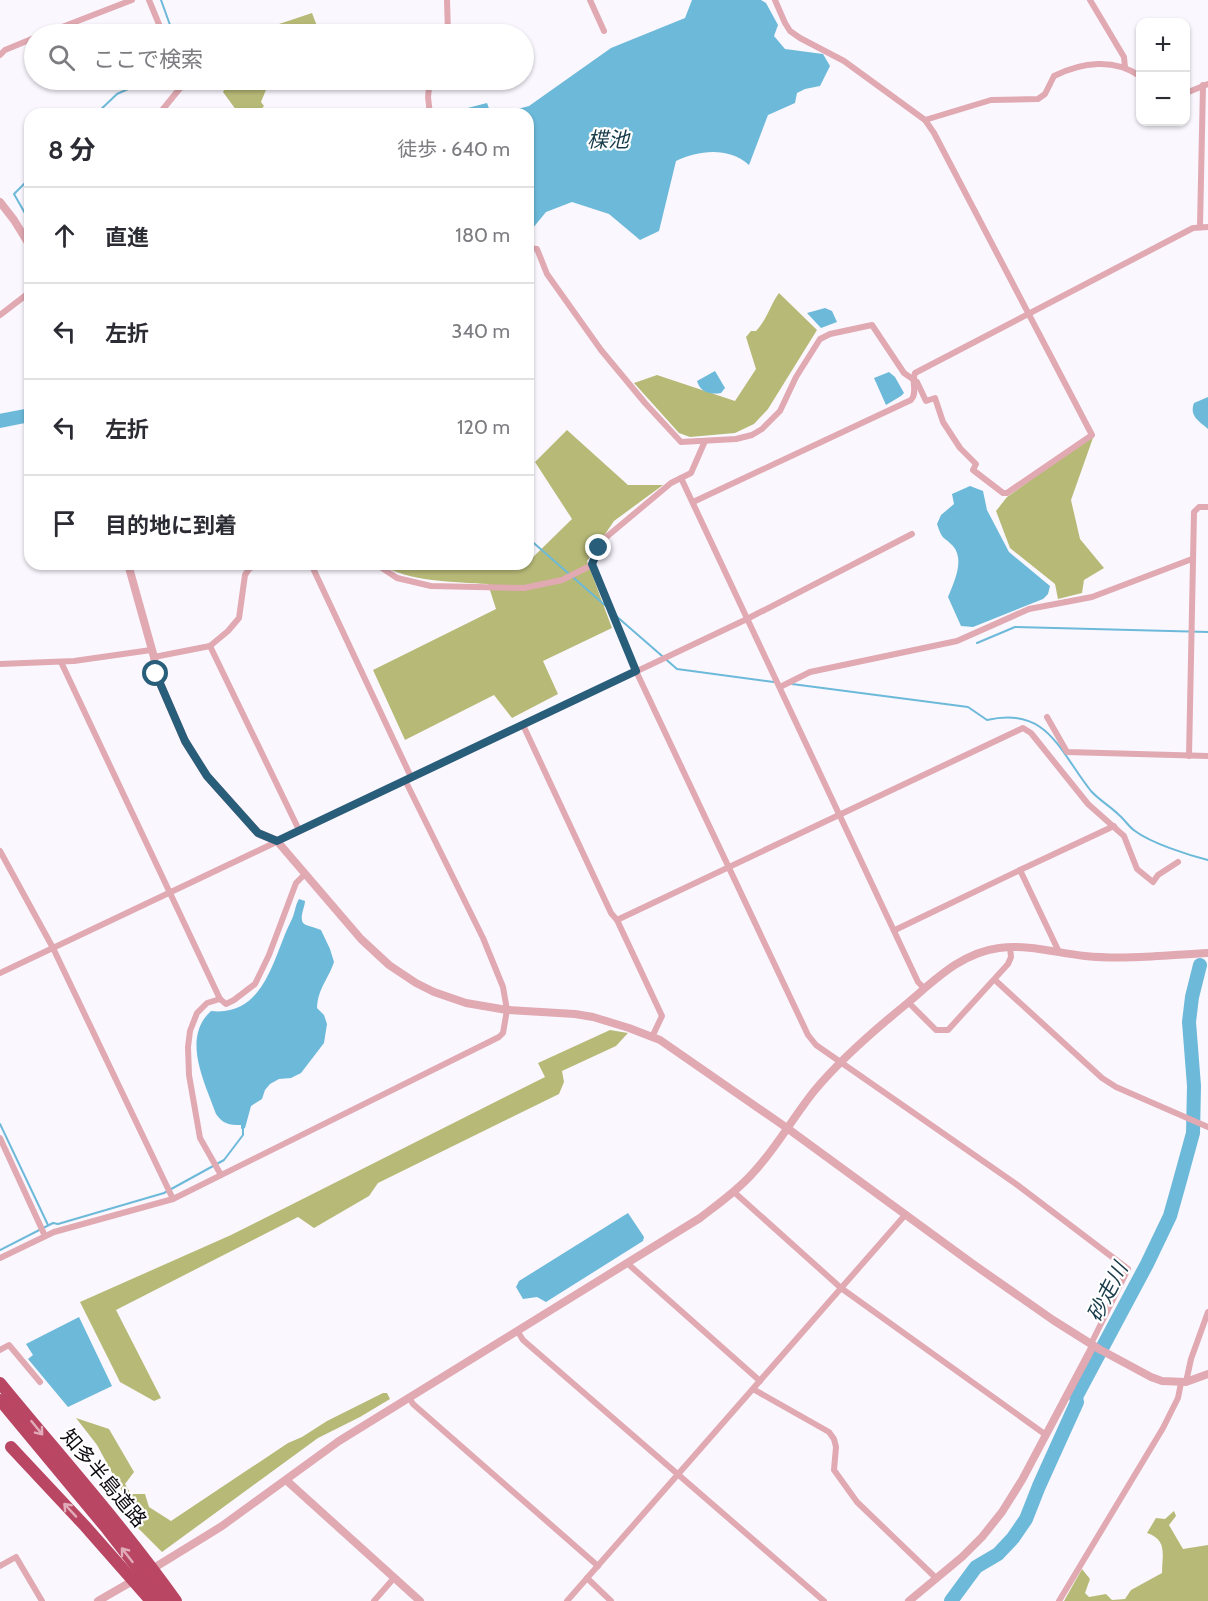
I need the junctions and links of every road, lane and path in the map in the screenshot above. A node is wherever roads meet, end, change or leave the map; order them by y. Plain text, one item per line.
1 (132, 0) edge
2 (149, 0) edge
3 (447, 0) edge
4 (590, 0) edge
5 (775, 0) edge
6 (1090, 0) edge
7 (70, 24) edge
8 (159, 24) edge
9 (448, 24) edge
10 (604, 31) dead end
11 (24, 42) edge
12 (0, 55) edge
13 (1125, 67) junction
14 (1136, 74) edge
15 (1206, 85) edge
16 (179, 90) edge
17 (429, 90) edge
18 (1190, 91) edge
19 (164, 108) edge
20 (429, 108) edge
21 (925, 120) junction
22 (0, 202) edge
23 (1200, 226) junction
24 (1208, 227) edge
25 (24, 236) edge
26 (534, 249) edge
27 (24, 297) edge
28 (1028, 314) junction
29 (0, 315) edge
30 (912, 381) junction
31 (705, 441) junction
32 (681, 478) junction
33 (693, 502) junction
34 (1208, 507) edge
35 (912, 534) dead end
36 (1192, 559) junction
37 (592, 564) junction
38 (130, 570) edge
39 (248, 570) edge
40 (314, 570) edge
41 (385, 570) edge
42 (747, 619) junction
43 (210, 646) junction
44 (152, 653) junction
45 (61, 662) junction
46 (0, 664) edge
47 (636, 671) junction
48 (780, 687) junction
49 (1047, 717) dead end
50 (524, 725) junction
51 (1189, 756) junction
52 (1208, 756) edge
53 (408, 779) junction
54 (841, 814) junction
55 (1114, 826) junction
56 (299, 830) junction
57 (277, 841) junction
58 (0, 851) edge
59 (1178, 862) dead end
60 (728, 868) junction
61 (1020, 870) junction
62 (305, 874) junction
63 (169, 892) junction
64 (617, 920) junction
65 (895, 930) junction
66 (1010, 947) junction
67 (53, 948) junction
68 (1059, 952) junction
69 (1208, 953) edge
70 (0, 973) edge
71 (995, 980) junction
72 (924, 988) junction
73 (220, 999) junction
74 (908, 1002) junction
75 (507, 1010) junction
76 (652, 1037) junction
77 (842, 1061) junction
78 (1208, 1127) edge
79 (787, 1128) junction
80 (0, 1138) edge
81 (221, 1174) junction
82 (734, 1192) junction
83 (173, 1199) junction
84 (906, 1214) junction
85 (45, 1236) junction
86 (0, 1258) edge
87 (627, 1263) junction
88 (841, 1288) junction
89 (1208, 1312) edge
90 (518, 1332) junction
91 (1097, 1348) junction
92 (0, 1350) edge
93 (1208, 1374) edge
94 (760, 1381) junction
95 (40, 1382) dead end
96 (0, 1383) edge
97 (1183, 1383) junction
98 (753, 1389) junction
99 (410, 1399) junction
100 (0, 1400) edge
101 (1046, 1435) junction
102 (11, 1447) dead end
103 (679, 1475) junction
104 (286, 1480) junction
105 (0, 1566) edge
106 (598, 1566) junction
107 (394, 1578) junction
108 (587, 1578) junction
109 (936, 1578) junction
110 (42, 1601) edge
111 (98, 1601) edge
112 (151, 1601) edge
113 (163, 1601) edge
114 (176, 1601) edge
115 (374, 1601) edge
116 (420, 1601) edge
117 (567, 1601) edge
118 (611, 1601) edge
119 (824, 1601) edge
120 (909, 1601) edge
121 (1059, 1601) edge

1 - 7 street
2 - 8 street
3 - 9 street
4 - 10 street
5 - 21 street
6 - 13 street
11 - 12 street
13 - 14 street
13 - 21 street
15 - 18 street
15 - 23 street
16 - 19 street
17 - 20 street
21 - 28 street
22 - 25 street
23 - 24 street
23 - 28 street
26 - 31 street
27 - 29 street
28 - 30 street
28 - 30 street
30 - 31 street
30 - 33 street
31 - 32 street
32 - 33 street
32 - 37 street
33 - 42 street
34 - 36 street
35 - 42 street
36 - 48 street
36 - 51 street
37 - 41 street
37 - 47 street
38 - 44 street
39 - 43 street
40 - 53 street
42 - 47 street
42 - 48 street
43 - 44 street
43 - 56 street
44 - 45 street
44 - 57 street
45 - 46 street
45 - 63 street
47 - 50 street
47 - 60 street
48 - 54 street
49 - 51 street
50 - 53 street
50 - 64 street
51 - 52 street
53 - 56 street
53 - 75 street
54 - 55 street
54 - 60 street
54 - 65 street
55 - 59 street
55 - 61 street
56 - 57 street
57 - 62 street
57 - 63 street
58 - 67 street
60 - 64 street
60 - 77 street
61 - 65 street
61 - 68 street
62 - 73 street
62 - 75 street
63 - 67 street
63 - 73 street
64 - 76 street
65 - 72 street
66 - 68 street
66 - 71 street
66 - 72 street
67 - 70 street
67 - 83 street
68 - 69 street
71 - 74 street
71 - 78 street
72 - 74 street
73 - 81 street
74 - 77 street
75 - 76 street
75 - 81 street
76 - 79 street
77 - 79 street
77 - 91 street
79 - 82 street
79 - 84 street
80 - 85 street
81 - 83 street
82 - 87 street
82 - 88 street
83 - 85 street
84 - 88 street
84 - 91 street
85 - 86 street
87 - 90 street
87 - 94 street
88 - 94 street
88 - 101 street
89 - 97 street
90 - 99 street
90 - 103 street
91 - 97 street
91 - 101 street
92 - 95 street
93 - 97 street
94 - 98 street
96 -> 114 highway, 知多半島道路
97 - 121 street
98 - 103 street
98 - 109 street
99 - 104 street
99 - 106 street
113 -> 100 highway, 知多半島道路
101 - 109 street
112 -> 102 highway
103 - 106 street
103 - 119 street
104 - 107 street
104 - 111 street
105 - 110 street
106 - 108 street
107 - 115 street
107 - 116 street
108 - 117 street
108 - 118 street
109 - 120 street

